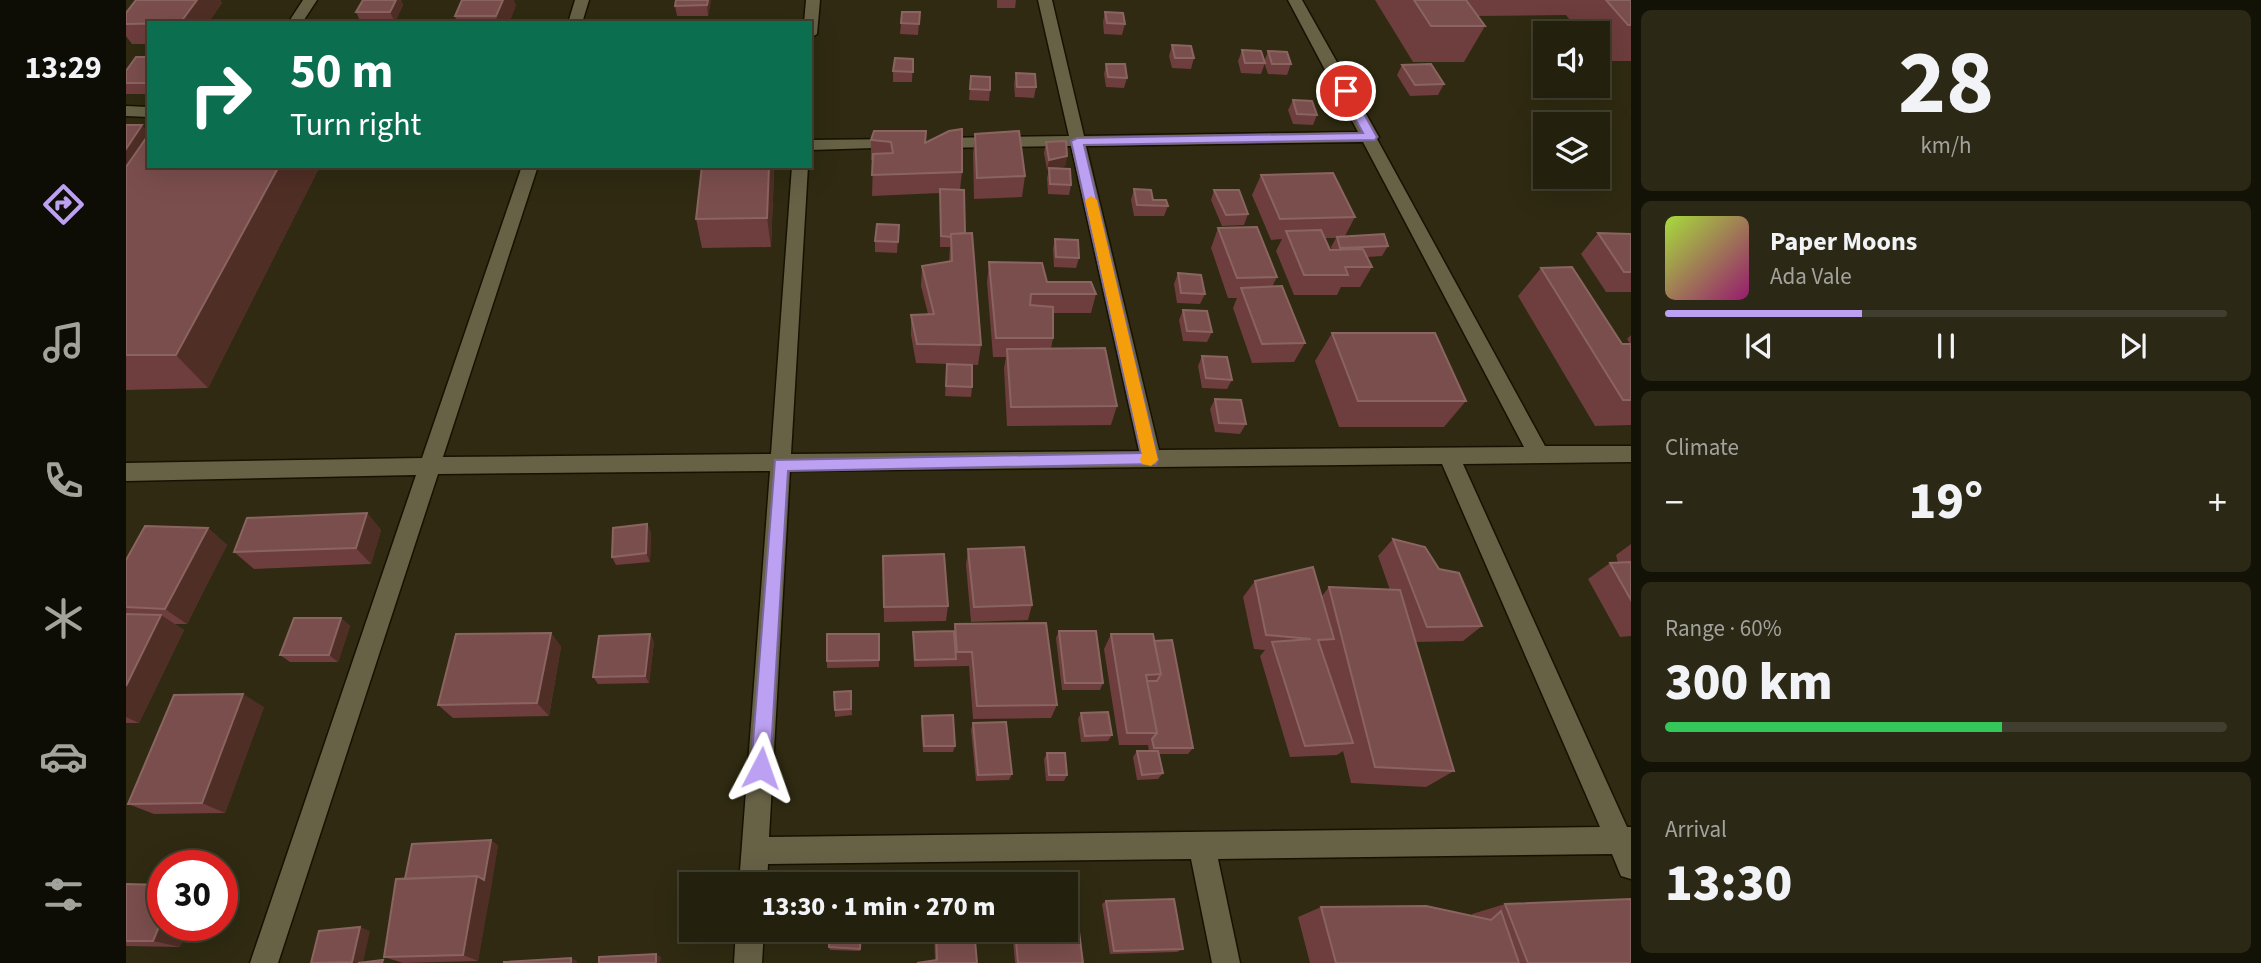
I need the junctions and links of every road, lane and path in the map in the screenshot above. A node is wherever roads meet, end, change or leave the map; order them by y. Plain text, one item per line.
1 (310, 0) edge
2 (582, 0) edge
3 (813, 0) edge
4 (1045, 0) edge
5 (1295, 0) edge
6 (296, 21) edge
7 (577, 21) edge
8 (811, 21) edge
9 (126, 111) edge
10 (147, 112) edge
11 (1371, 137) junction
12 (1077, 141) junction
13 (812, 145) edge
14 (529, 168) edge
15 (800, 168) edge
16 (1631, 454) edge
17 (1539, 455) junction
18 (1449, 456) junction
19 (1151, 460) junction
20 (781, 464) junction
21 (431, 466) junction
22 (126, 472) edge
23 (1625, 841) edge
24 (1202, 846) junction
25 (755, 851) junction
26 (1631, 866) edge
27 (754, 872) edge
28 (749, 942) edge
29 (264, 963) edge
30 (748, 963) edge
31 (1226, 963) edge

1 - 6 street
2 - 7 street
3 - 8 street
4 - 12 street
5 - 11 street
9 - 10 street
11 - 12 street
11 - 17 street
12 - 13 street
12 - 19 street
14 - 21 street
15 - 20 street
16 - 17 street
17 - 18 street
18 - 19 street
18 - 23 street
19 - 20 street
20 - 21 street
20 - 25 street
21 - 22 street
21 - 29 street
23 - 24 street
23 - 26 street
24 - 25 street
24 - 31 street
25 - 27 street
28 - 30 street

